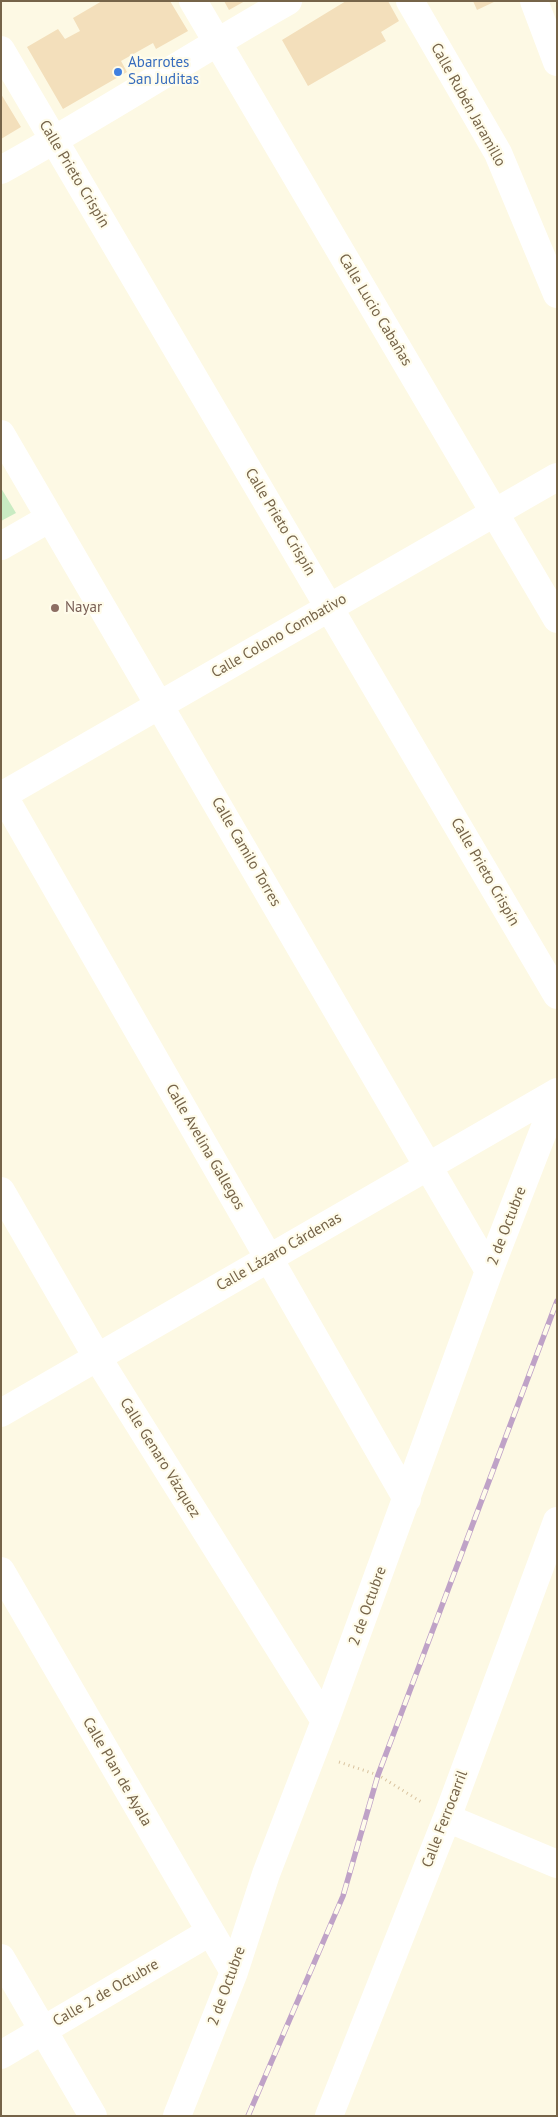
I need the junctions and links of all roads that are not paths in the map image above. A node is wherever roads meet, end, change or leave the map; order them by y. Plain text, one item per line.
1 (193, 1) edge
2 (288, 1) edge
3 (410, 1) edge
4 (534, 1) edge
5 (216, 42) junction
6 (1, 50) edge
7 (557, 62) edge
8 (54, 141) junction
9 (1, 170) edge
10 (557, 294) edge
11 (1, 434) edge
12 (557, 477) edge
13 (495, 513) junction
14 (50, 518) junction
15 (1, 546) edge
16 (330, 607) junction
17 (557, 619) edge
18 (160, 705) junction
19 (2, 796) edge
20 (557, 996) edge
21 (557, 1092) edge
22 (557, 1096) edge
23 (428, 1166) junction
24 (1, 1191) edge
25 (269, 1258) junction
26 (489, 1271) junction
27 (97, 1358) junction
28 (1, 1413) edge
29 (407, 1500) junction
30 (557, 1521) edge
31 (1, 1571) edge
32 (325, 1721) junction
33 (447, 1818) junction
34 (557, 1864) edge
35 (210, 1932) junction
36 (1, 1958) edge
37 (234, 1972) junction
38 (43, 2030) junction
39 (1, 2055) edge
40 (93, 2116) edge
41 (177, 2116) edge
42 (330, 2116) edge

1 - 5 street, Calle Lucio Cabañas
2 - 5 street
3 - 10 street, Calle Rubén Jaramillo
4 - 7 street
5 - 8 street
5 - 13 street, Calle Lucio Cabañas
6 - 8 street, Calle Prieto Crispín
8 - 9 street
8 - 16 street, Calle Prieto Crispín
11 - 14 street, Calle Camilo Torres
12 - 13 street, Calle Colono Combativo
13 - 16 street, Calle Colono Combativo
13 - 17 street, Calle Lucio Cabañas
14 - 15 street
14 - 18 street, Calle Camilo Torres
16 - 18 street, Calle Colono Combativo
16 - 20 street, Calle Prieto Crispín
18 - 19 street, Calle Colono Combativo
18 - 23 street, Calle Camilo Torres
19 - 25 street, Calle Avelina Gallegos
21 - 23 street, Calle Lázaro Cárdenas
22 - 26 street, 2 de Octubre
23 - 25 street, Calle Lázaro Cárdenas
23 - 26 street, Calle Camilo Torres
24 - 27 street, Calle Genaro Vázquez
25 - 27 street, Calle Lázaro Cárdenas
25 - 29 street, Calle Avelina Gallegos
26 - 29 street, 2 de Octubre
27 - 28 street, Calle Lázaro Cárdenas
27 - 32 street, Calle Genaro Vázquez
29 - 32 street, 2 de Octubre
30 - 33 street, Calle Ferrocarril
31 - 35 street, Calle Plan de Ayala
32 - 37 street, 2 de Octubre
33 - 34 street
33 - 42 street, Calle Ferrocarril
35 - 37 street, Calle Plan de Ayala
35 - 38 street, Calle 2 de Octubre
36 - 38 street
37 - 41 street, 2 de Octubre
38 - 39 street, Calle 2 de Octubre
38 - 40 street

